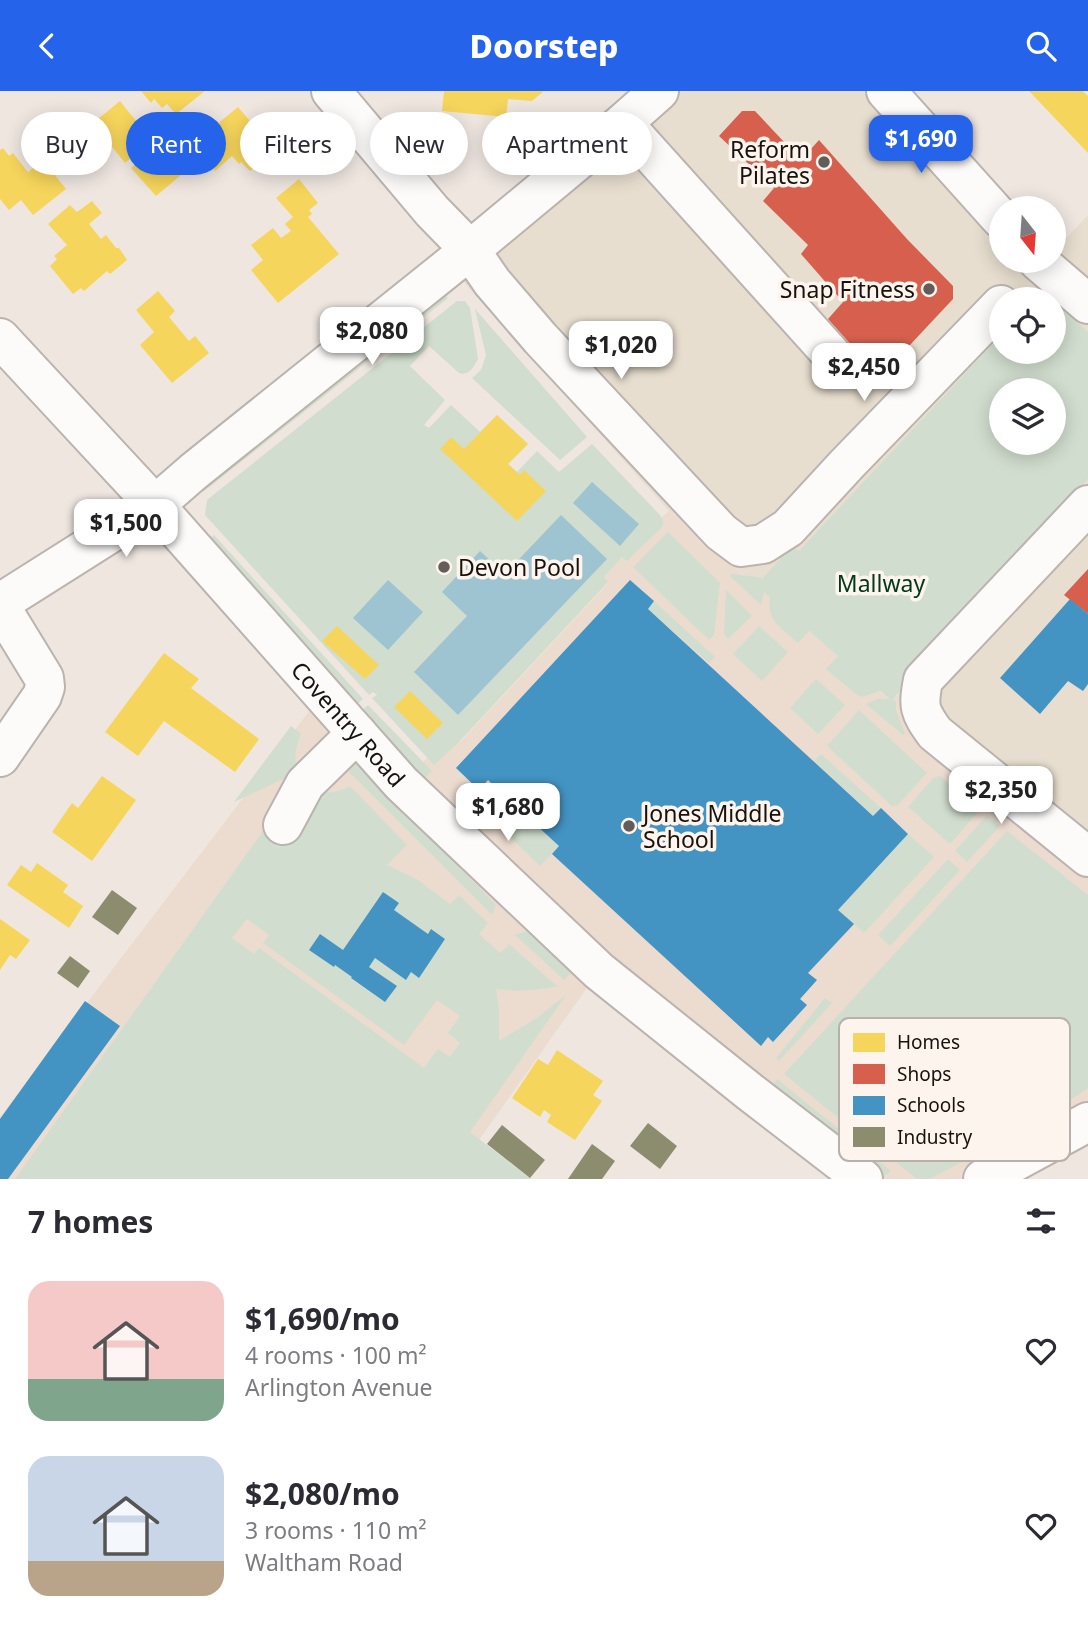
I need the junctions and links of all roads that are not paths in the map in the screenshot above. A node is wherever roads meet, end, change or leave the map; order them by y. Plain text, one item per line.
1 (331, 91) edge
2 (659, 91) edge
3 (886, 91) edge
4 (635, 112) edge
5 (652, 155) edge
6 (560, 175) edge
7 (989, 206) edge
8 (470, 250) junction
9 (1031, 273) edge
10 (1052, 273) edge
11 (1018, 287) edge
12 (1088, 304) edge
13 (989, 317) edge
14 (0, 338) edge
15 (831, 354) dead end
16 (155, 505) junction
17 (1088, 505) edge
18 (0, 604) edge
19 (358, 733) junction
20 (0, 757) edge
21 (283, 825) dead end
22 (1088, 857) edge
23 (1088, 1122) edge
24 (1070, 1132) edge
25 (839, 1161) edge
26 (840, 1161) edge
27 (1016, 1161) edge
28 (863, 1179) edge
29 (983, 1179) edge

1 - 8 street
2 - 4 street
3 - 7 street
5 - 15 street
6 - 8 street
8 - 13 street
8 - 16 street
9 - 11 street
10 - 12 street
14 - 16 street, Coventry Road
16 - 18 street
16 - 19 street, Coventry Road
17 - 22 street
18 - 20 street
19 - 21 street
19 - 25 street, Coventry Road
23 - 24 street
26 - 28 street, Coventry Road
27 - 29 street

